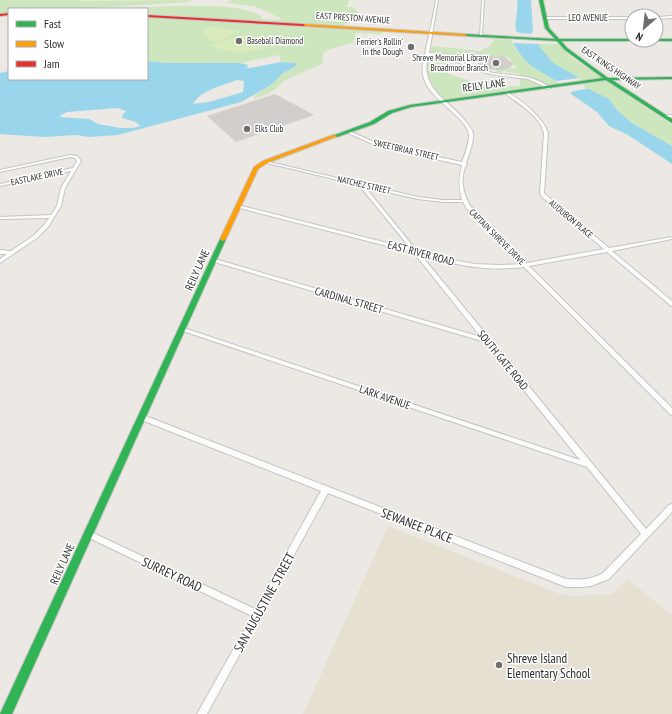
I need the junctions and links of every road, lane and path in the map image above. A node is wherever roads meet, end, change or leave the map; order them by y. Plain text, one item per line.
1 (436, 0) edge
2 (483, 0) edge
3 (541, 0) edge
4 (148, 16) edge
5 (544, 18) junction
6 (624, 18) edge
7 (430, 33) junction
8 (481, 36) junction
9 (558, 40) junction
10 (624, 40) edge
11 (427, 55) junction
12 (463, 55) dead end
13 (451, 58) junction
14 (672, 78) edge
15 (607, 79) junction
16 (546, 88) junction
17 (507, 93) junction
18 (443, 102) junction
19 (670, 118) edge
20 (348, 132) junction
21 (265, 162) junction
22 (465, 164) junction
23 (74, 169) junction
24 (0, 171) edge
25 (0, 185) edge
26 (361, 185) junction
27 (464, 201) junction
28 (238, 206) junction
29 (53, 216) junction
30 (0, 218) edge
31 (672, 238) edge
32 (608, 250) junction
33 (413, 251) junction
34 (0, 252) edge
35 (12, 253) junction
36 (213, 260) junction
37 (0, 261) edge
38 (525, 265) junction
39 (672, 304) edge
40 (182, 329) junction
41 (486, 340) junction
42 (672, 412) edge
43 (141, 417) junction
44 (588, 465) junction
45 (326, 489) junction
46 (672, 507) edge
47 (88, 534) junction
48 (646, 535) junction
49 (256, 614) junction
50 (6, 714) edge
51 (202, 714) edge

1 - 7 street, CAPTAIN SHREVE DRIVE
2 - 8 street
3 - 5 street, EAST KINGS HIGHWAY
4 - 7 street, EAST PRESTON AVENUE
5 - 6 street, LEO AVENUE
5 - 9 street, EAST KINGS HIGHWAY
7 - 8 street, EAST PRESTON AVENUE
7 - 11 street, CAPTAIN SHREVE DRIVE
8 - 9 street, EAST PRESTON AVENUE
9 - 10 street, EAST PRESTON AVENUE
9 - 15 street, EAST KINGS HIGHWAY
11 - 13 street
11 - 18 street, CAPTAIN SHREVE DRIVE
12 - 13 street
13 - 16 street
14 - 15 street, REILY LANE
15 - 16 street, REILY LANE
15 - 19 street, EAST KINGS HIGHWAY
16 - 17 street, REILY LANE
17 - 18 street, REILY LANE
17 - 32 street, AUDUBON PLACE
18 - 20 street, REILY LANE
18 - 22 street, CAPTAIN SHREVE DRIVE
20 - 21 street, REILY LANE
20 - 22 street, SWEETBRIAR STREET
21 - 26 street, NATCHEZ STREET
21 - 28 street, REILY LANE
22 - 27 street, CAPTAIN SHREVE DRIVE
23 - 24 street
23 - 25 street, EASTLAKE DRIVE
23 - 29 street
26 - 27 street, NATCHEZ STREET
26 - 33 street, SOUTH GATE ROAD
27 - 38 street, CAPTAIN SHREVE DRIVE
28 - 33 street, EAST RIVER ROAD
28 - 36 street, REILY LANE
29 - 30 street
29 - 35 street
31 - 32 street, EAST RIVER ROAD
32 - 38 street, EAST RIVER ROAD
32 - 39 street, AUDUBON PLACE
33 - 38 street, EAST RIVER ROAD
33 - 41 street, SOUTH GATE ROAD
34 - 35 street
35 - 37 street
36 - 40 street, REILY LANE
36 - 41 street, CARDINAL STREET
38 - 42 street, CAPTAIN SHREVE DRIVE
40 - 43 street, REILY LANE
40 - 44 street, LARK AVENUE
41 - 44 street, SOUTH GATE ROAD
43 - 45 street, SEWANEE PLACE
43 - 47 street, REILY LANE
44 - 48 street, SOUTH GATE ROAD
45 - 48 street, SEWANEE PLACE
45 - 49 street, SAN AUGUSTINE STREET
46 - 48 street, SEWANEE PLACE
47 - 49 street, SURREY ROAD
47 - 50 street, REILY LANE
49 - 51 street, SAN AUGUSTINE STREET

